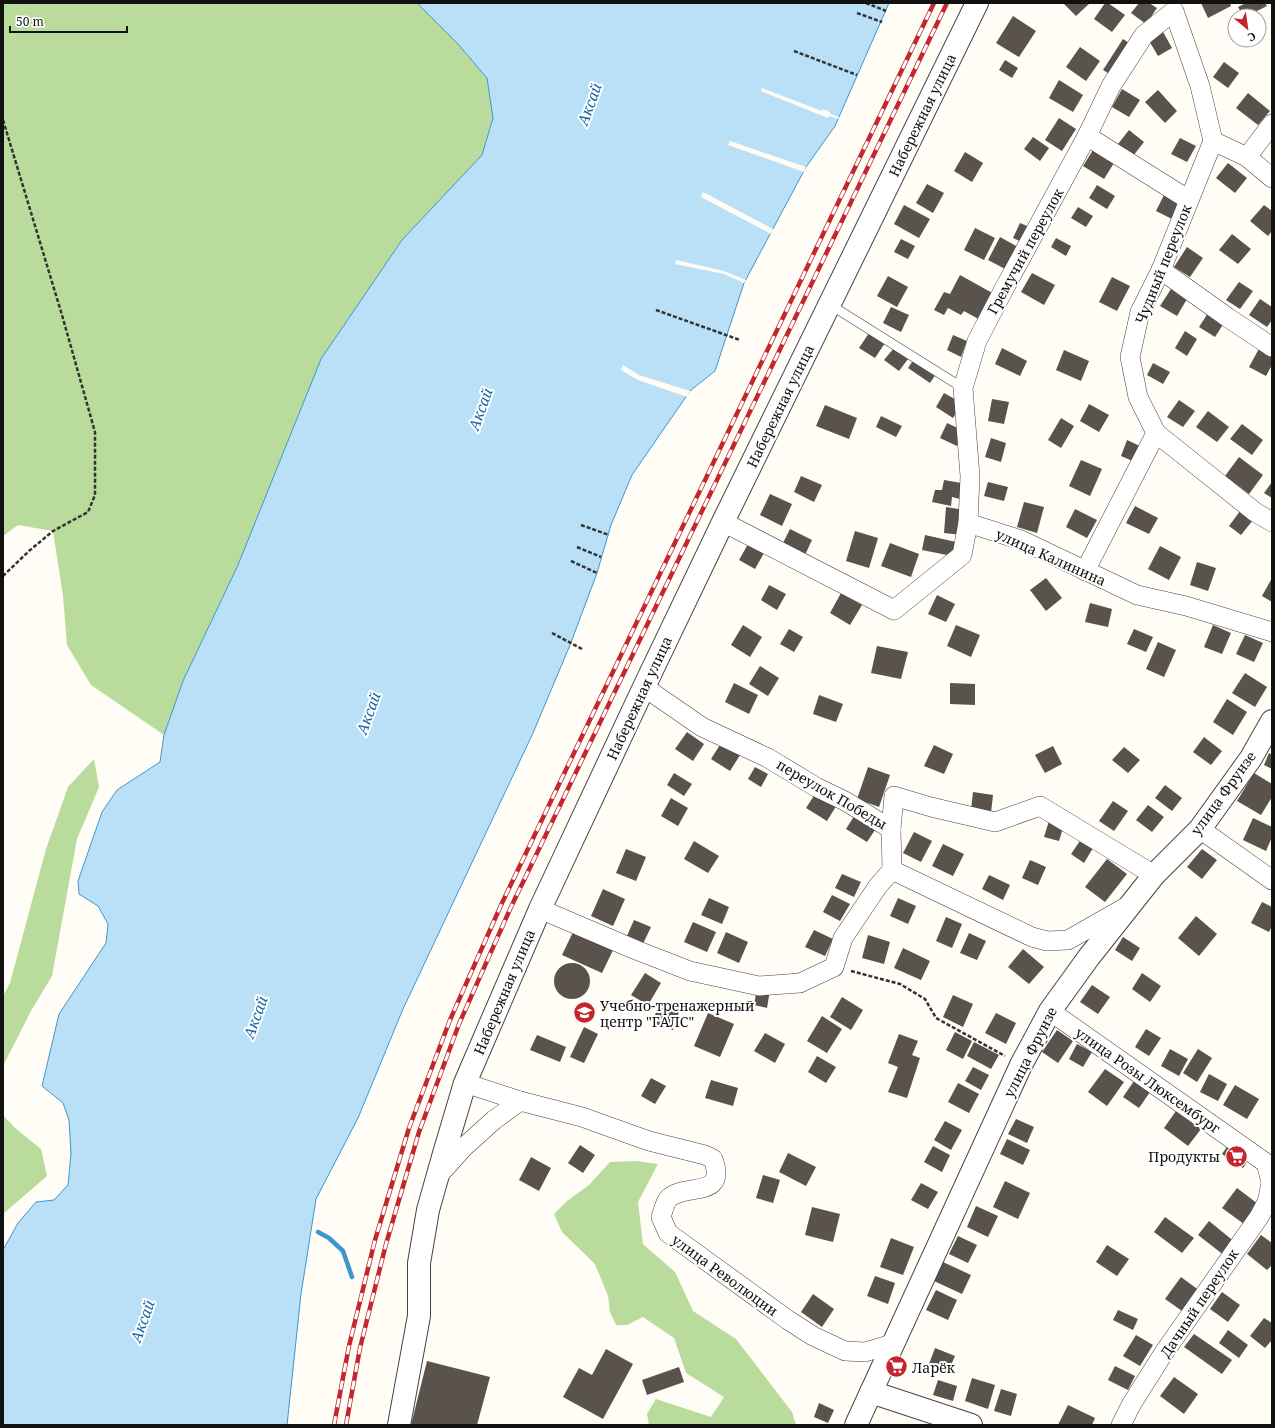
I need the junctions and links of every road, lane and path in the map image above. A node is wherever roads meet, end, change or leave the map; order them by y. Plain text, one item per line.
1 (866, 3) edge
2 (977, 3) edge
3 (886, 11) dead end
4 (857, 13) dead end
5 (882, 22) dead end
6 (794, 51) dead end
7 (857, 75) dead end
8 (3, 120) edge
9 (1272, 124) edge
10 (1087, 136) junction
11 (1213, 141) junction
12 (1247, 157) junction
13 (1272, 178) edge
14 (1189, 200) junction
15 (1160, 270) junction
16 (830, 304) junction
17 (656, 310) dead end
18 (740, 340) dead end
19 (1272, 346) edge
20 (963, 388) junction
21 (1156, 433) junction
22 (723, 522) junction
23 (1272, 522) edge
24 (968, 523) junction
25 (581, 525) dead end
26 (609, 535) dead end
27 (577, 547) dead end
28 (601, 557) dead end
29 (571, 561) dead end
30 (1085, 571) junction
31 (597, 573) dead end
32 (3, 576) edge
33 (1272, 632) edge
34 (552, 633) dead end
35 (582, 649) dead end
36 (644, 687) junction
37 (1272, 721) edge
38 (1200, 829) junction
39 (891, 830) junction
40 (892, 870) junction
41 (1154, 874) junction
42 (1272, 880) edge
43 (1129, 905) junction
44 (540, 909) junction
45 (834, 967) junction
46 (1050, 1011) junction
47 (1021, 1065) junction
48 (465, 1083) junction
49 (520, 1101) junction
50 (437, 1176) junction
51 (1272, 1182) edge
52 (892, 1344) junction
53 (871, 1392) junction
54 (399, 1425) edge
55 (856, 1425) edge
56 (971, 1425) edge
57 (1121, 1425) edge

1 - 3 path
2 - 16 street, Набережная улица
4 - 5 path
6 - 7 path
8 - 32 path
9 - 12 street
10 - 11 street, Гремучий переулок
10 - 14 street
10 - 20 street, Гремучий переулок
11 - 12 street
11 - 14 street, Чудный переулок
12 - 13 street
14 - 15 street, Чудный переулок
15 - 19 street
15 - 21 street, Чудный переулок
16 - 20 lane
16 - 22 street, Набережная улица
17 - 18 path
20 - 24 street, Гремучий переулок
21 - 23 street
21 - 30 street
22 - 24 street
22 - 36 street, Набережная улица
24 - 30 street, улица Калинина
25 - 26 path
27 - 28 path
29 - 31 path
30 - 33 street, улица Калинина
34 - 35 path
36 - 39 street, переулок Победы
36 - 44 street, Набережная улица
37 - 38 street, улица Фрунзе
38 - 41 street, улица Фрунзе
38 - 42 street
39 - 40 street
39 - 41 street, переулок Победы
40 - 43 street
40 - 45 street
41 - 43 street, улица Фрунзе
43 - 46 street, улица Фрунзе
44 - 45 street
44 - 48 street, Набережная улица
45 - 47 path
46 - 47 street, улица Фрунзе
46 - 51 street, улица Розы Люксембург
47 - 52 street, улица Фрунзе
48 - 49 street, улица Революции
48 - 50 street, Набережная улица
49 - 50 street
49 - 52 street, улица Революции
50 - 54 street, Набережная улица
51 - 57 street, Дачный переулок
52 - 53 street, улица Фрунзе
53 - 55 street, улица Фрунзе
53 - 56 street

